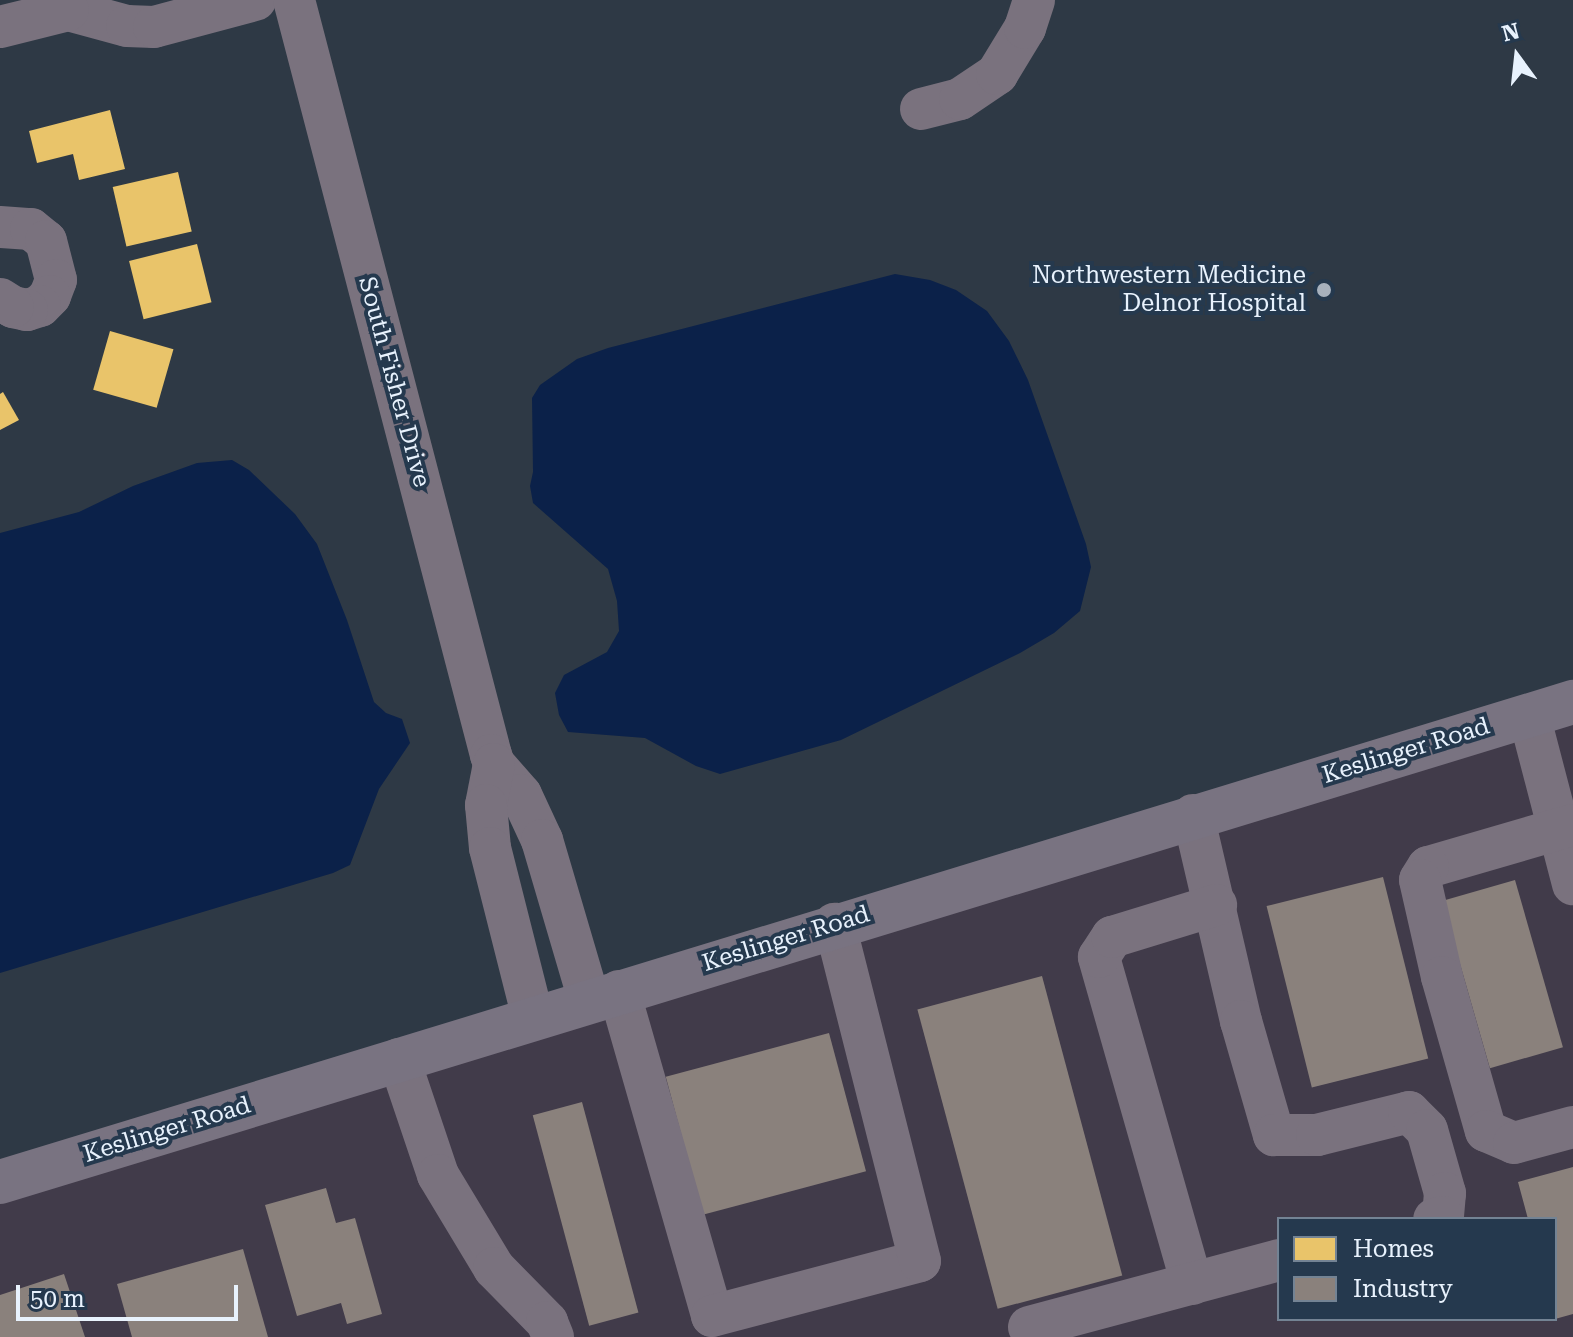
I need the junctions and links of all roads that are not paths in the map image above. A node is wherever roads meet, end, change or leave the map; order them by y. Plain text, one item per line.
1 (255, 0) edge
2 (294, 0) edge
3 (1034, 0) edge
4 (73, 5) edge
5 (0, 27) edge
6 (921, 109) dead end
7 (0, 227) edge
8 (0, 299) edge
9 (1573, 702) edge
10 (1529, 715) junction
11 (492, 759) junction
12 (1193, 815) junction
13 (1566, 827) edge
14 (1573, 884) edge
15 (1216, 905) junction
16 (835, 924) junction
17 (604, 995) junction
18 (533, 1018) junction
19 (399, 1059) junction
20 (1573, 1127) edge
21 (0, 1182) edge
22 (1443, 1217) edge
23 (1277, 1261) edge
24 (1192, 1284) junction
25 (1029, 1327) dead end
26 (553, 1337) edge

1 - 4 street
2 - 11 street, South Fisher Drive
3 - 6 street
4 - 5 street
7 - 8 street
9 - 10 main road, Keslinger Road
10 - 12 main road, Keslinger Road
10 - 13 street
11 - 17 street, South Fisher Drive
11 - 18 street, South Fisher Drive
12 - 15 street
12 - 16 main road, Keslinger Road
13 - 14 street
13 - 20 street
15 - 22 street
15 - 24 street
16 - 17 main road, Keslinger Road
16 - 17 street, South Fisher Drive
17 - 18 main road, Keslinger Road
18 - 19 main road, Keslinger Road
19 - 21 main road, Keslinger Road
19 - 26 street
23 - 24 street
24 - 25 street

